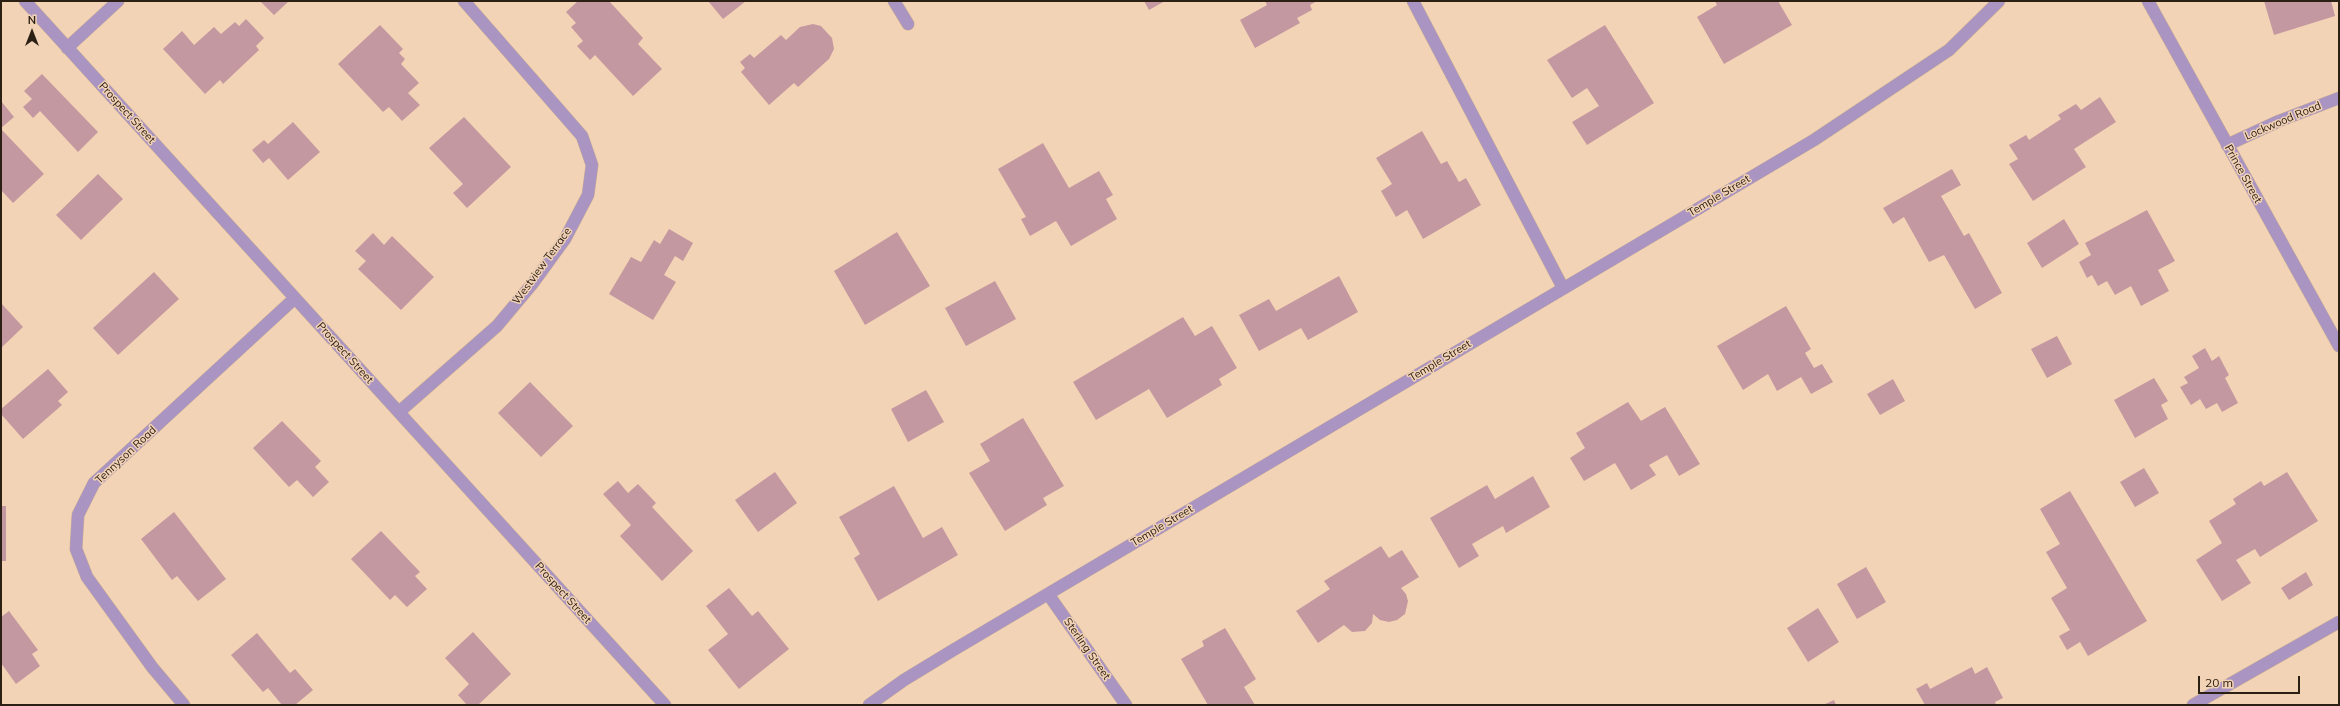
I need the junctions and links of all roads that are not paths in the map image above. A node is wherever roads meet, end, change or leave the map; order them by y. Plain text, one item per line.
1 (25, 1) edge
2 (118, 1) edge
3 (464, 1) edge
4 (894, 1) edge
5 (1413, 1) edge
6 (1999, 1) edge
7 (2148, 1) edge
8 (908, 24) dead end
9 (67, 48) junction
10 (2339, 98) edge
11 (2228, 145) junction
12 (1563, 288) junction
13 (295, 298) junction
14 (2339, 346) edge
15 (399, 412) junction
16 (1048, 594) junction
17 (2339, 622) edge
18 (184, 705) edge
19 (665, 705) edge
20 (869, 705) edge
21 (1126, 705) edge
22 (2193, 705) edge

1 - 9 street, Prospect Street
2 - 9 street
3 - 15 street, Westview Terrace
4 - 8 street
5 - 12 street
6 - 12 street, Temple Street
7 - 11 street, Prince Street
9 - 13 street, Prospect Street
10 - 11 street, Lockwood Road
11 - 14 street, Prince Street
12 - 16 street, Temple Street
13 - 15 street, Prospect Street
13 - 18 street, Tennyson Road
15 - 19 street, Prospect Street
16 - 20 street, Temple Street
16 - 21 street, Sterling Street
17 - 22 street

